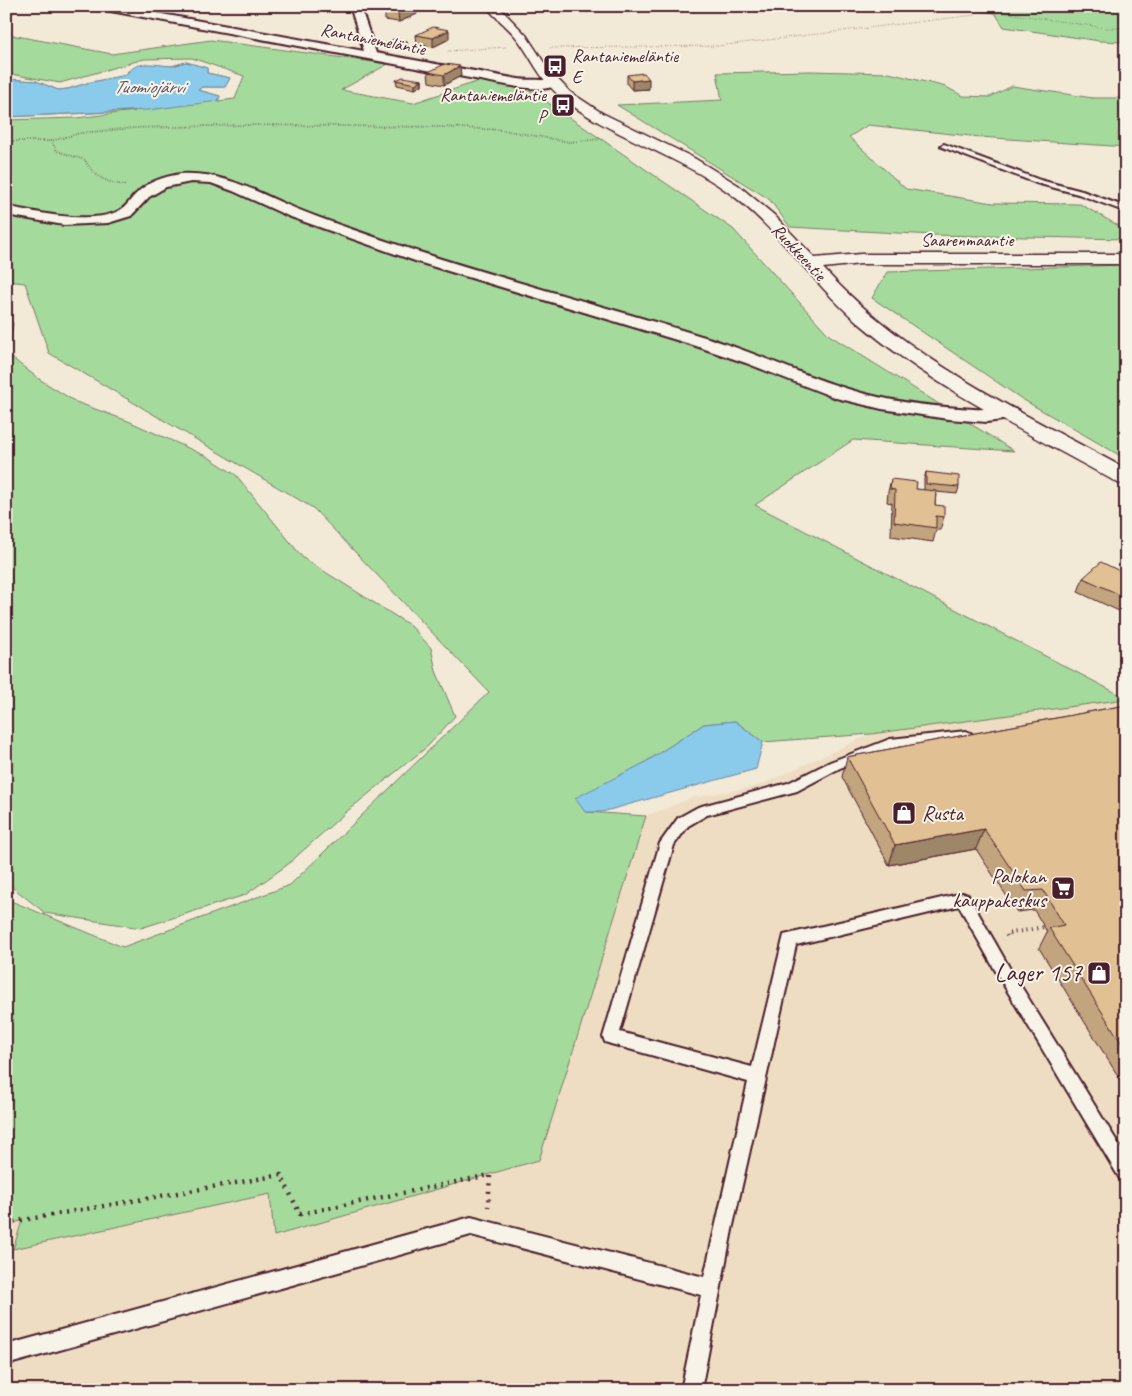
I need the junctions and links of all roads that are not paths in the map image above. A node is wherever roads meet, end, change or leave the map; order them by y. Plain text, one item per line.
1 (100, 6) edge
2 (354, 6) edge
3 (491, 6) edge
4 (371, 56) junction
5 (553, 83) junction
6 (944, 146) dead end
7 (6, 210) edge
8 (1126, 210) edge
9 (1126, 259) edge
10 (809, 264) junction
11 (1011, 414) junction
12 (1126, 478) edge
13 (979, 735) edge
14 (759, 1077) junction
15 (1126, 1173) edge
16 (712, 1288) junction
17 (6, 1355) edge
18 (691, 1390) edge

1 - 4 street, Rantaniemeläntie
2 - 4 street
3 - 5 street, Ruokkeentie
4 - 5 street, Rantaniemeläntie
5 - 10 street, Ruokkeentie
6 - 8 lane
7 - 11 street
9 - 10 street, Saarenmaantie
10 - 11 street, Ruokkeentie
11 - 12 street, Ruokkeentie
13 - 14 lane
14 - 15 lane
14 - 16 lane
16 - 17 lane
16 - 18 lane

